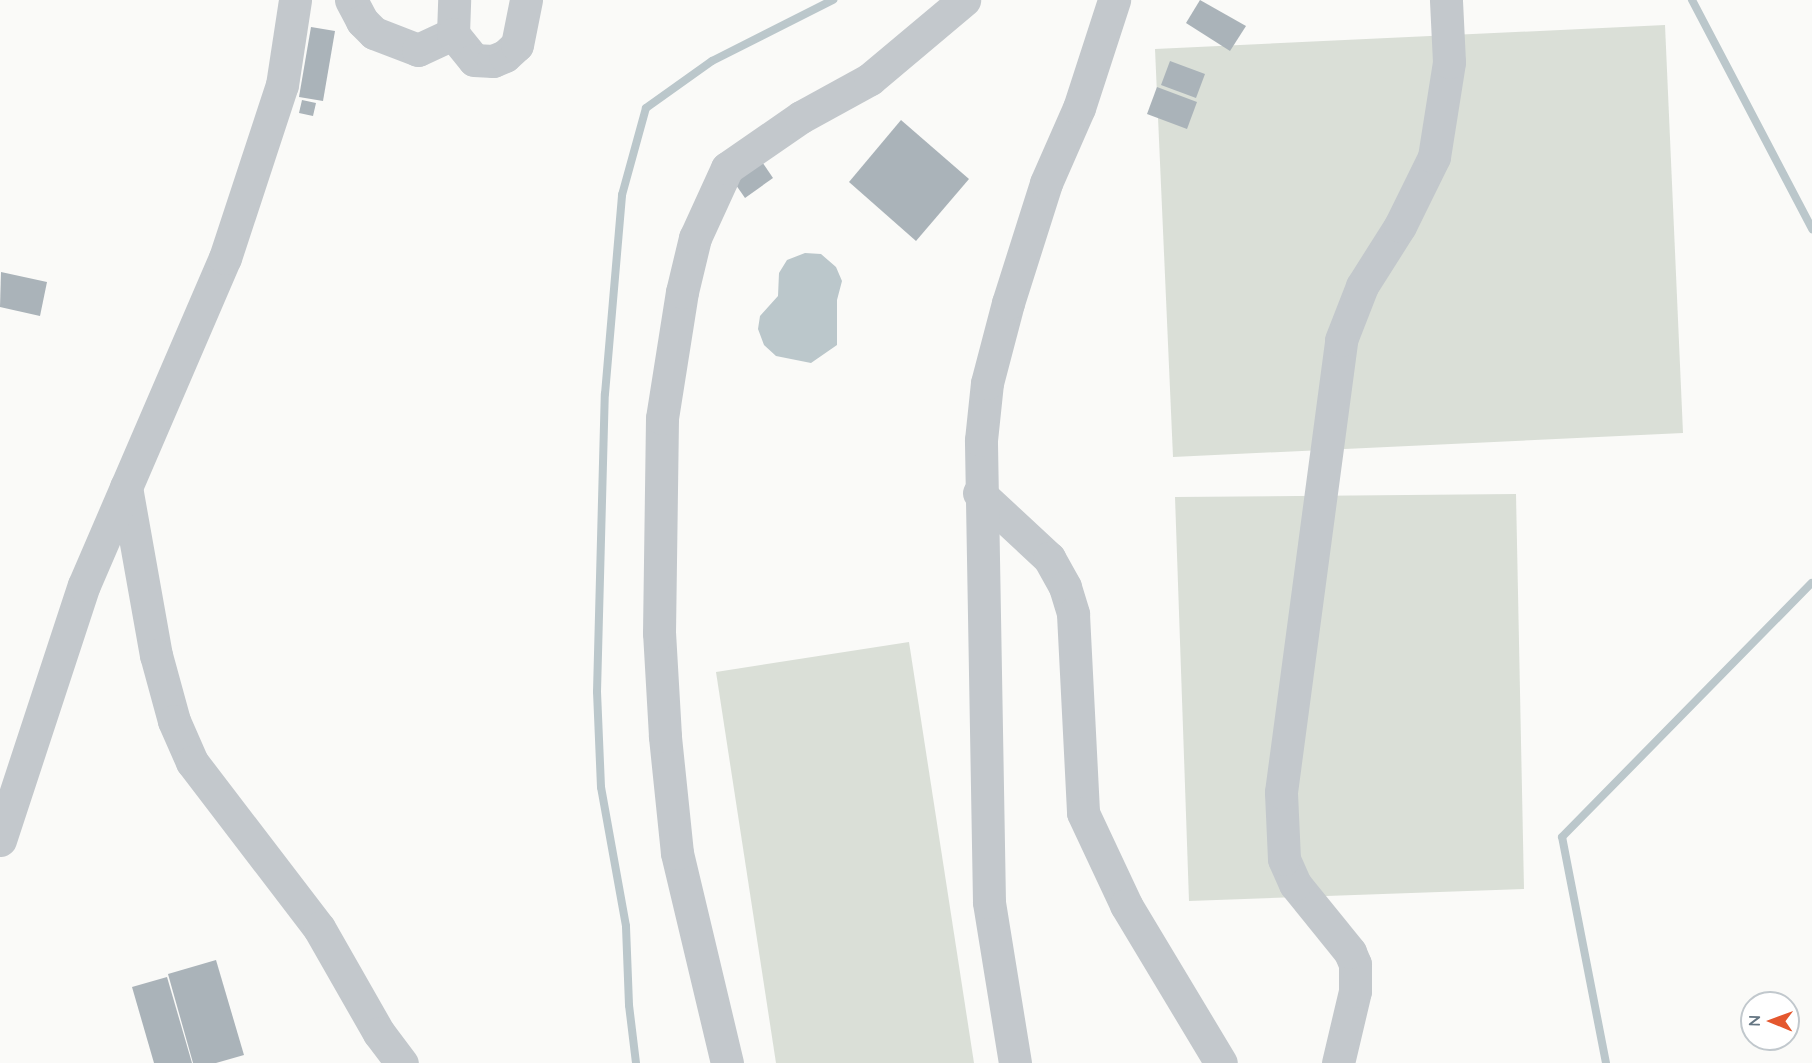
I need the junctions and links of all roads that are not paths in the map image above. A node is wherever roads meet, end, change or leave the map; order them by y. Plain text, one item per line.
1 (296, 0) edge
2 (351, 0) edge
3 (454, 0) edge
4 (526, 0) edge
5 (964, 0) edge
6 (1114, 0) edge
7 (1446, 0) edge
8 (453, 34) junction
9 (126, 487) junction
10 (979, 493) junction
11 (0, 840) edge
12 (402, 1063) edge
13 (727, 1063) edge
14 (1015, 1063) edge
15 (1221, 1063) edge
16 (1338, 1063) edge

1 - 9 street
2 - 8 street
3 - 8 street
4 - 8 street
5 - 13 street
6 - 10 street
7 - 16 street
9 - 11 street
9 - 12 street
10 - 14 street
10 - 15 street

